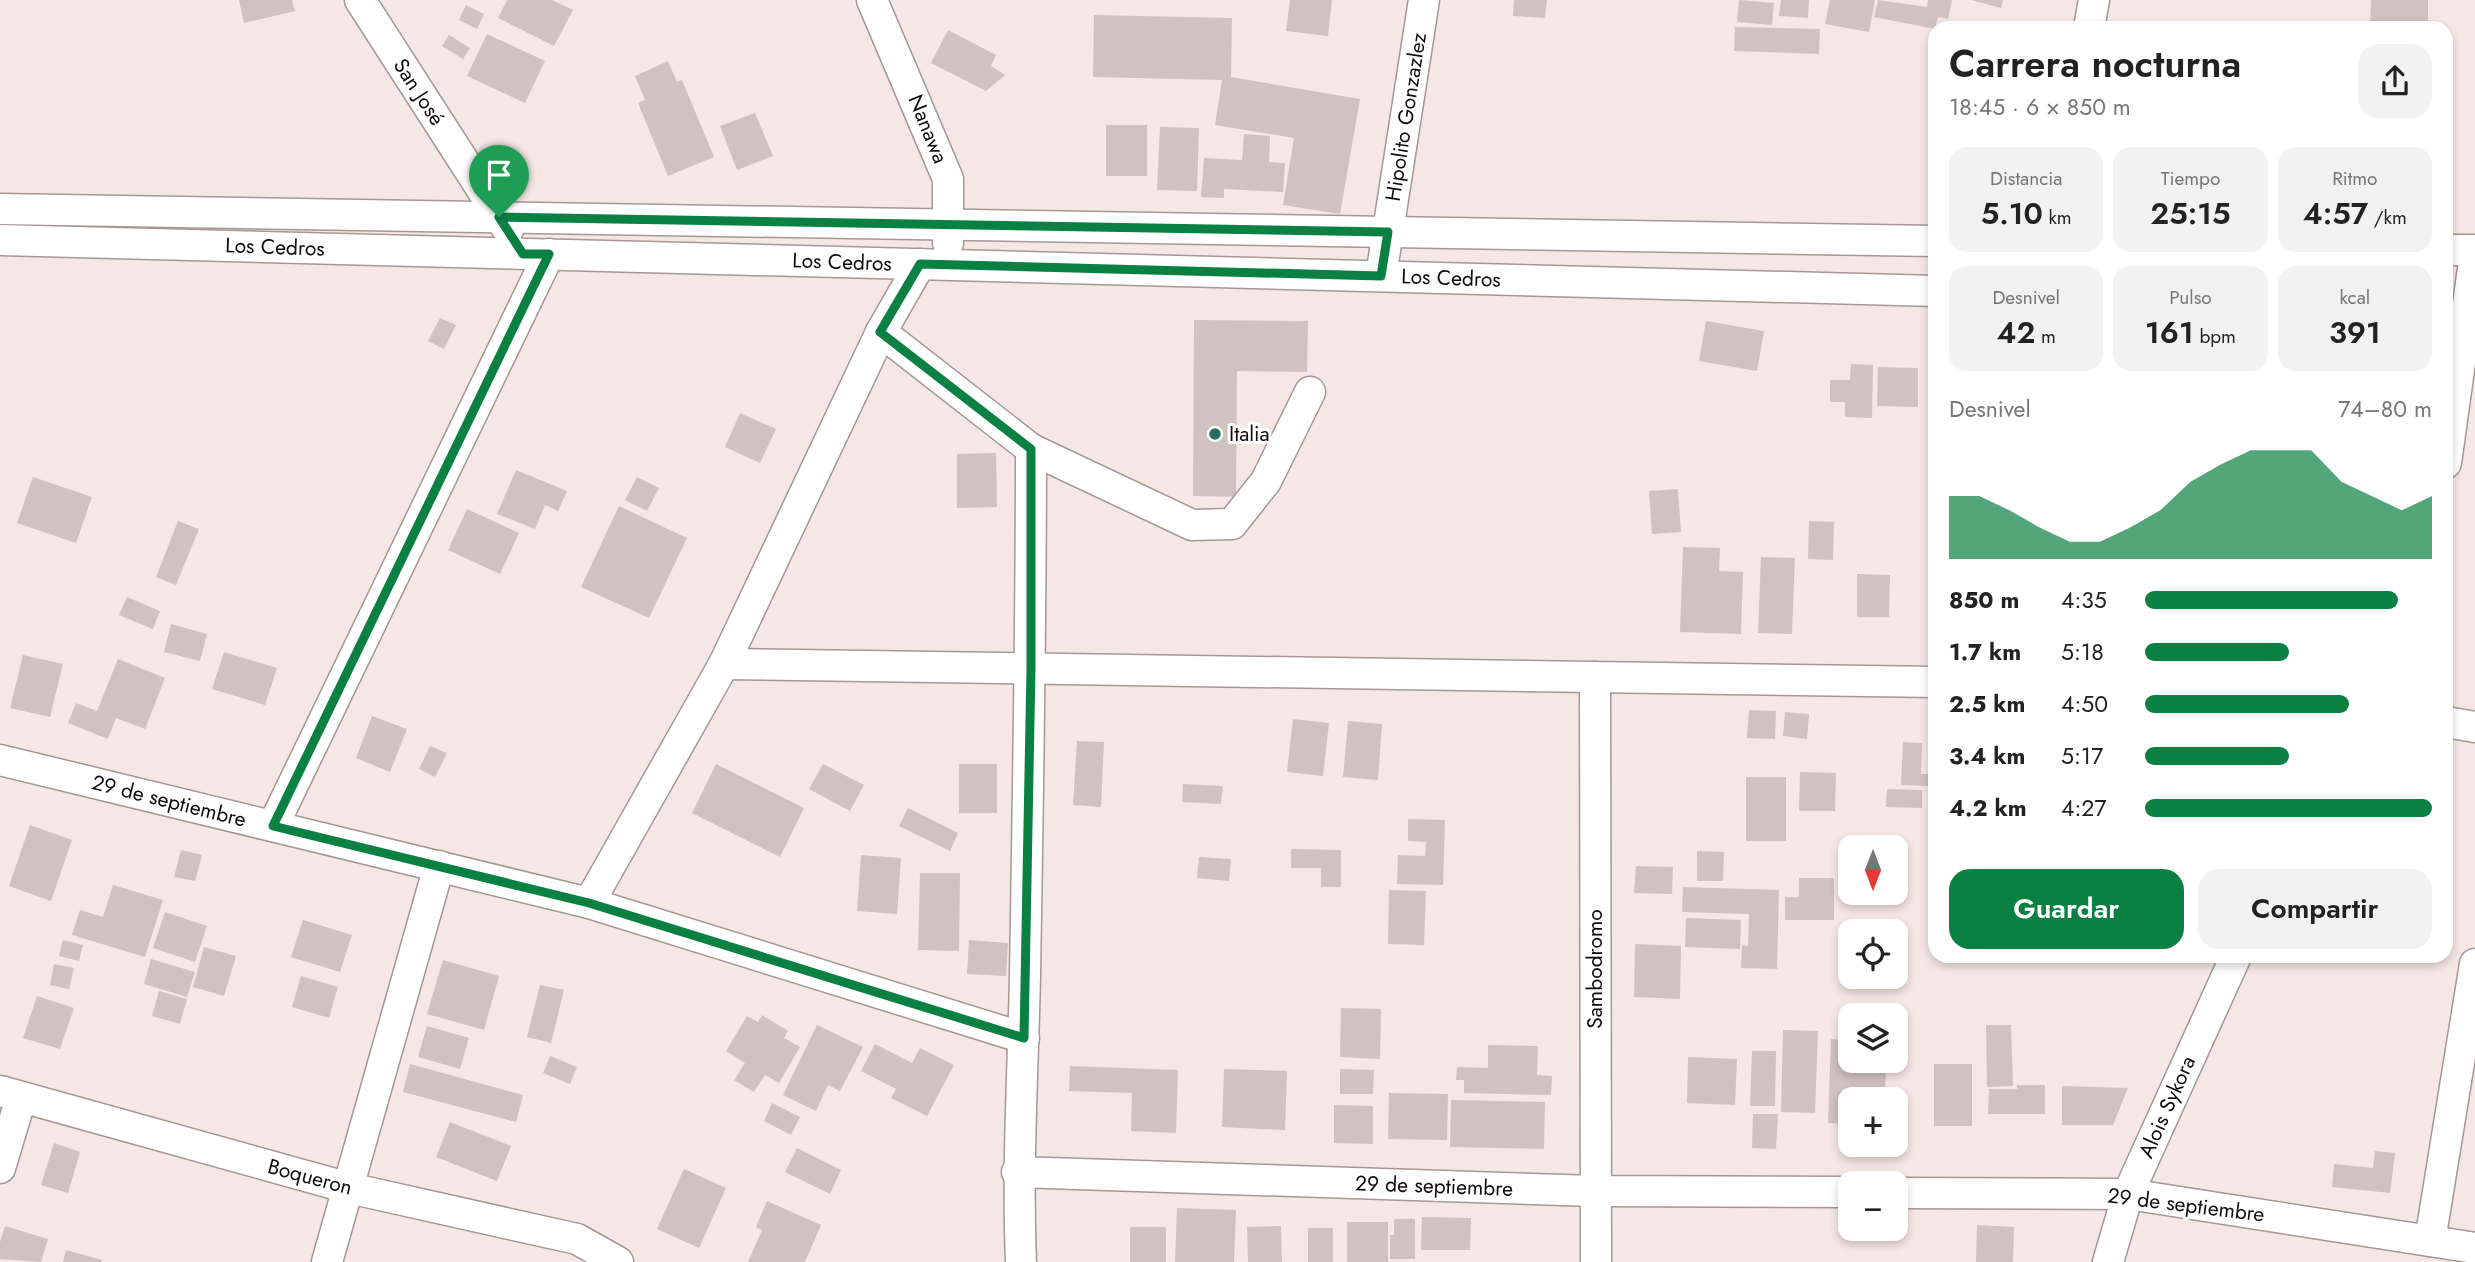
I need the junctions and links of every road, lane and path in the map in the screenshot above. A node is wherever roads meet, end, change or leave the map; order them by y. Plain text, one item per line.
1 (360, 0) edge
2 (872, 0) edge
3 (1424, 0) edge
4 (2094, 0) edge
5 (2091, 21) edge
6 (0, 209) edge
7 (499, 217) junction
8 (948, 225) junction
9 (1388, 232) junction
10 (0, 240) edge
11 (1928, 241) edge
12 (2453, 250) edge
13 (2475, 252) edge
14 (536, 254) junction
15 (934, 265) junction
16 (1381, 276) junction
17 (1928, 291) edge
18 (2458, 305) edge
19 (880, 332) junction
20 (2453, 371) edge
21 (1310, 392) dead end
22 (1031, 449) junction
23 (724, 664) junction
24 (1031, 668) junction
25 (1595, 677) junction
26 (1928, 682) edge
27 (2453, 723) edge
28 (2475, 727) edge
29 (0, 760) edge
30 (273, 826) junction
31 (439, 866) junction
32 (589, 903) junction
33 (2233, 963) edge
34 (2475, 964) edge
35 (1024, 1038) junction
36 (10, 1094) edge
37 (0, 1168) edge
38 (1017, 1172) junction
39 (349, 1188) junction
40 (1595, 1191) junction
41 (1838, 1192) edge
42 (1908, 1193) edge
43 (2129, 1194) junction
44 (2430, 1241) junction
45 (2475, 1248) edge
46 (327, 1262) edge
47 (618, 1262) edge
48 (1021, 1262) edge
49 (1596, 1262) edge
50 (2108, 1262) edge

1 - 7 street, San José
2 - 8 street, Nanawa
3 - 9 street, Hipolito Gonzazlez
4 - 5 street
6 - 7 street
7 - 8 street
7 - 14 street, San José
8 - 9 street
8 - 15 street, Nanawa
9 - 11 street
9 - 16 street, Hipolito Gonzazlez
10 - 14 street, Los Cedros
12 - 13 street
13 - 18 street
14 - 15 street, Los Cedros
14 - 30 street
15 - 16 street, Los Cedros
15 - 19 street
16 - 17 street, Los Cedros
18 - 20 street
19 - 22 street
19 - 23 street
21 - 22 street
22 - 24 street
23 - 24 street
23 - 32 street
24 - 25 street
24 - 35 street
25 - 26 street
25 - 40 street, Sambodromo
27 - 28 street
29 - 30 street, 29 de septiembre
30 - 31 street, 29 de septiembre
31 - 32 street, 29 de septiembre
31 - 39 street
32 - 35 street, 29 de septiembre
33 - 43 street, Alois Sykora
34 - 44 street
35 - 38 street
36 - 37 street
36 - 39 street, Boqueron
38 - 40 street, 29 de septiembre
38 - 48 street
39 - 46 street
39 - 47 street, Boqueron
40 - 41 street, 29 de septiembre
40 - 49 street, Sambodromo
42 - 43 street, 29 de septiembre
43 - 44 street, 29 de septiembre
43 - 50 street, Alois Sykora
44 - 45 street, 29 de septiembre

